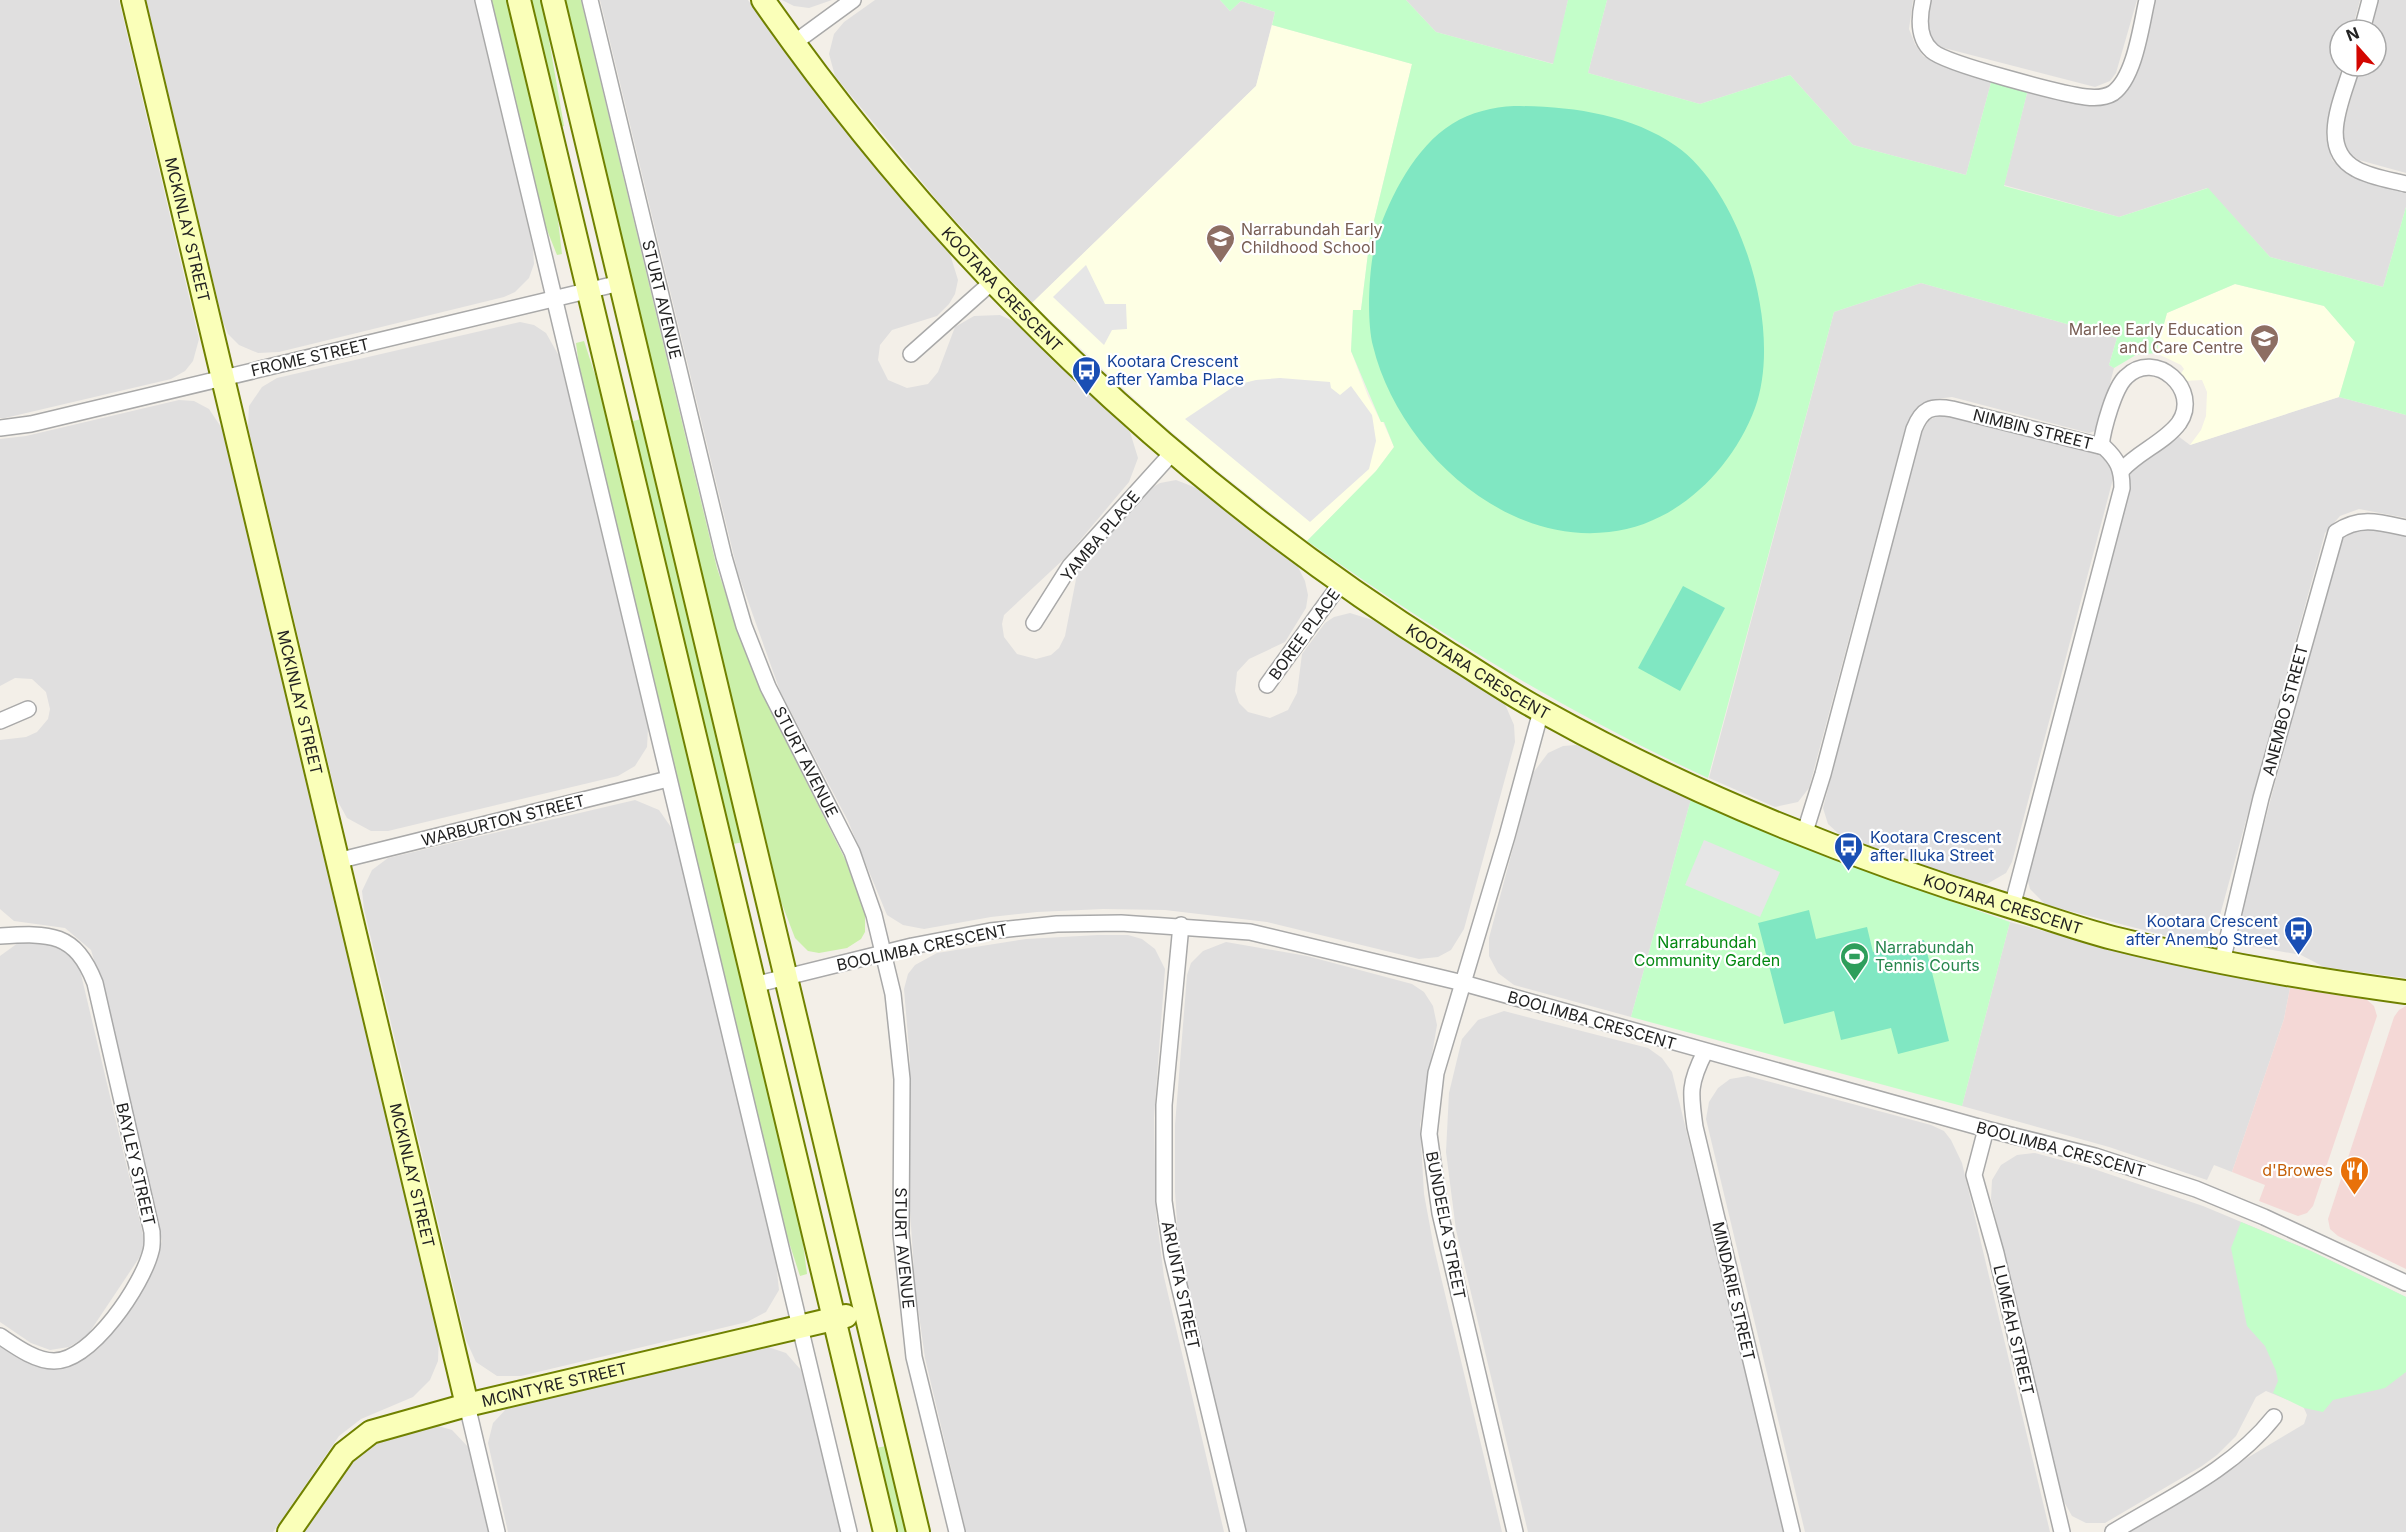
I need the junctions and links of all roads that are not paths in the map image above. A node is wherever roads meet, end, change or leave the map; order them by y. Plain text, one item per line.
1 (133, 0) edge
2 (483, 0) edge
3 (519, 0) edge
4 (553, 0) edge
5 (590, 0) edge
6 (763, 0) edge
7 (853, 0) edge
8 (1923, 0) edge
9 (2147, 0) edge
10 (2370, 0) edge
11 (2365, 18) edge
12 (794, 43) junction
13 (2349, 78) edge
14 (2406, 184) edge
15 (620, 282) junction
16 (992, 282) junction
17 (588, 290) junction
18 (553, 298) junction
19 (911, 354) dead end
20 (223, 378) junction
21 (0, 428) edge
22 (2101, 446) junction
23 (1172, 453) junction
24 (2122, 470) junction
25 (2406, 528) edge
26 (1341, 583) junction
27 (1034, 623) dead end
28 (1267, 685) dead end
29 (27, 709) dead end
30 (1541, 711) junction
31 (0, 721) edge
32 (668, 779) junction
33 (1804, 835) junction
34 (337, 861) junction
35 (2012, 907) junction
36 (1181, 925) junction
37 (0, 936) edge
38 (883, 954) junction
39 (2222, 962) junction
40 (785, 977) junction
41 (1463, 983) junction
42 (754, 985) junction
43 (2406, 992) edge
44 (1706, 1052) junction
45 (1986, 1129) junction
46 (2406, 1283) edge
47 (865, 1311) junction
48 (833, 1319) junction
49 (800, 1327) junction
50 (0, 1336) edge
51 (467, 1405) junction
52 (2274, 1417) dead end
53 (290, 1532) edge
54 (497, 1532) edge
55 (849, 1532) edge
56 (885, 1532) edge
57 (918, 1532) edge
58 (957, 1532) edge
59 (1238, 1532) edge
60 (1515, 1532) edge
61 (1792, 1532) edge
62 (2062, 1532) edge
63 (2113, 1532) edge

1 - 20 street, MCKINLAY STREET
2 - 18 street
3 - 17 street
4 - 15 street
5 - 38 street, STURT AVENUE
6 - 12 street, KOOTARA CRESCENT
7 - 12 street
8 - 9 street
10 - 11 street
12 - 16 street, KOOTARA CRESCENT
13 - 14 street
15 - 17 street, FROME STREET
15 - 40 street
16 - 19 street
16 - 23 street, KOOTARA CRESCENT
17 - 18 street, FROME STREET
17 - 42 street
18 - 20 street, FROME STREET
18 - 32 street
20 - 21 street, FROME STREET
20 - 34 street, MCKINLAY STREET
22 - 24 street, NIMBIN STREET
22 - 24 street
22 - 33 street, NIMBIN STREET
23 - 26 street, KOOTARA CRESCENT
23 - 27 street, YAMBA PLACE
24 - 35 street
25 - 39 street, ANEMBO STREET
26 - 28 street, BOREE PLACE
26 - 30 street, KOOTARA CRESCENT
29 - 31 street
30 - 33 street, KOOTARA CRESCENT
30 - 41 street, BUNDEELA STREET
32 - 34 street, WARBURTON STREET
32 - 49 street
33 - 35 street, KOOTARA CRESCENT
34 - 51 street, MCKINLAY STREET
35 - 39 street, KOOTARA CRESCENT
36 - 38 street, BOOLIMBA CRESCENT
36 - 41 street, BOOLIMBA CRESCENT
36 - 59 street, ARUNTA STREET
37 - 50 street, BAYLEY STREET
38 - 40 street, BOOLIMBA CRESCENT
38 - 58 street, STURT AVENUE
39 - 43 street, KOOTARA CRESCENT
40 - 42 street, BOOLIMBA CRESCENT
40 - 47 street
41 - 44 street, BOOLIMBA CRESCENT
41 - 60 street, BUNDEELA STREET
42 - 48 street
44 - 45 street, BOOLIMBA CRESCENT
44 - 61 street, MINDARIE STREET
45 - 46 street, BOOLIMBA CRESCENT
45 - 62 street, LUMEAH STREET
47 - 48 street, MCINTYRE STREET
47 - 57 street
48 - 49 street, MCINTYRE STREET
48 - 56 street
49 - 51 street, MCINTYRE STREET
49 - 55 street
51 - 53 street, MCINTYRE STREET
51 - 54 street
52 - 63 street

